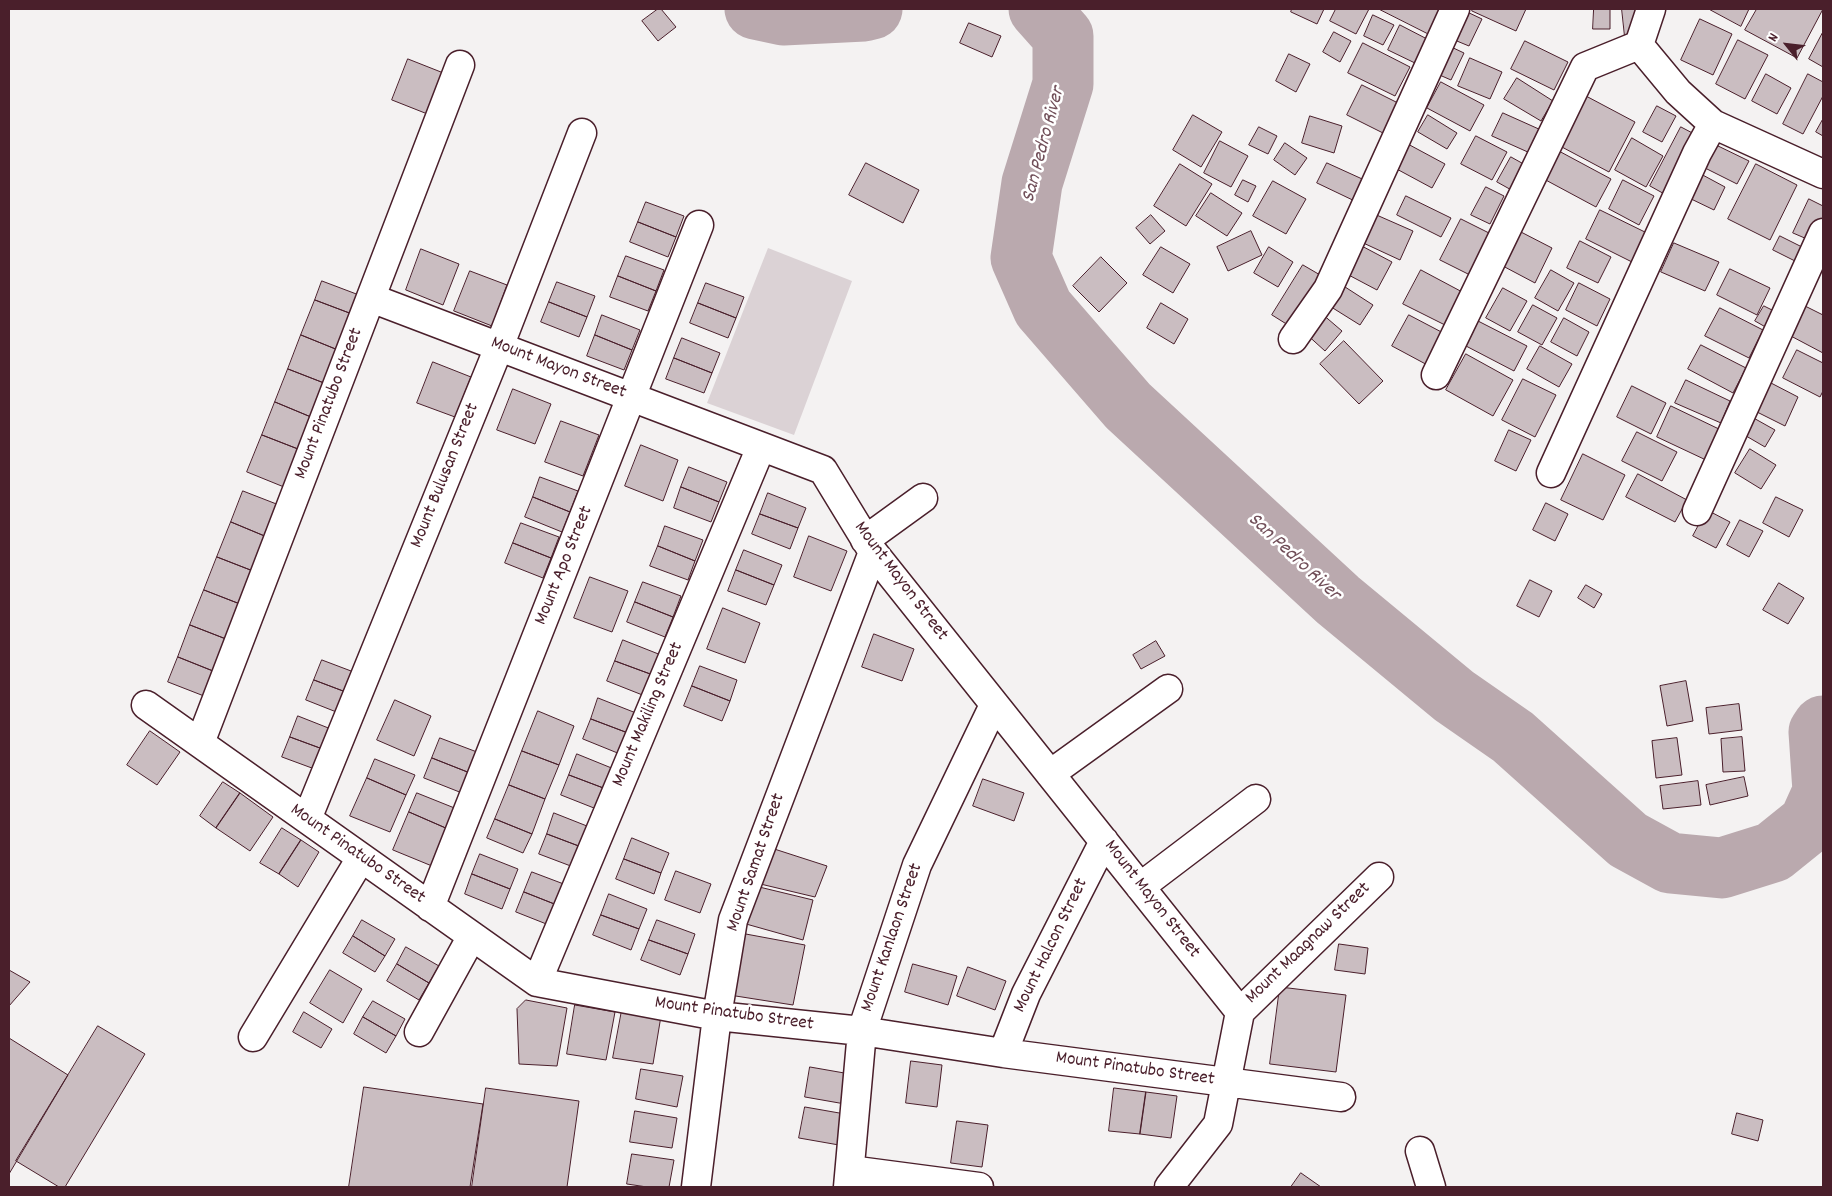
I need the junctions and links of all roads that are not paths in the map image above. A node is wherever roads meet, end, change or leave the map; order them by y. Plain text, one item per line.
1 (1456, 9) edge
2 (1651, 9) edge
3 (1639, 45) junction
4 (460, 65) dead end
5 (1713, 124) junction
6 (582, 133) dead end
7 (1823, 174) edge
8 (699, 225) dead end
9 (1823, 233) edge
10 (371, 298) junction
11 (1292, 339) dead end
12 (498, 347) junction
13 (1436, 375) dead end
14 (631, 397) junction
15 (761, 447) junction
16 (1551, 473) dead end
17 (923, 498) dead end
18 (1697, 511) dead end
19 (869, 546) junction
20 (1168, 689) dead end
21 (146, 705) dead end
22 (994, 705) junction
23 (200, 743) junction
24 (1050, 774) junction
25 (1256, 799) dead end
26 (306, 819) junction
27 (1104, 841) junction
28 (361, 858) junction
29 (1379, 877) dead end
30 (1140, 887) junction
31 (430, 907) junction
32 (472, 936) junction
33 (537, 982) junction
34 (1240, 1012) junction
35 (717, 1016) junction
36 (862, 1031) junction
37 (419, 1032) dead end
38 (253, 1037) dead end
39 (1003, 1053) junction
40 (1226, 1082) junction
41 (1341, 1097) dead end
42 (1420, 1151) dead end
43 (849, 1179) edge
44 (696, 1187) edge
45 (979, 1187) edge
46 (1169, 1187) edge
47 (1431, 1187) edge

1 - 11 street
2 - 3 street
3 - 5 street
3 - 13 street
4 - 10 street, Mount Pinatubo Street
5 - 7 street
5 - 16 street
6 - 12 street, Mount Bulusan Street
8 - 14 street, Mount Apo Street
9 - 18 street
10 - 12 street, Mount Mayon Street
10 - 23 street, Mount Pinatubo Street
12 - 14 street, Mount Mayon Street
12 - 26 street, Mount Bulusan Street
14 - 15 street, Mount Mayon Street
14 - 31 street, Mount Apo Street
15 - 19 street, Mount Mayon Street
15 - 33 street, Mount Makiling Street
17 - 19 street
19 - 22 street, Mount Mayon Street
19 - 35 street, Mount Samat Street
20 - 24 street
21 - 23 street, Mount Pinatubo Street
22 - 24 street, Mount Mayon Street
22 - 36 street, Mount Kanlaon Street
23 - 26 street, Mount Pinatubo Street
24 - 27 street, Mount Mayon Street
25 - 30 street
26 - 28 street, Mount Pinatubo Street
27 - 30 street, Mount Mayon Street
27 - 39 street, Mount Halcon Street
28 - 31 street, Mount Pinatubo Street
28 - 38 street
29 - 34 street, Mount Maagnaw Street
30 - 34 street, Mount Mayon Street
31 - 32 street, Mount Pinatubo Street
32 - 33 street, Mount Pinatubo Street
32 - 37 street
33 - 35 street, Mount Pinatubo Street
34 - 40 street
35 - 36 street, Mount Pinatubo Street
35 - 44 street, Mount Samat Street
36 - 39 street, Mount Pinatubo Street
36 - 43 street, Mount Kanlaon Street
39 - 40 street, Mount Pinatubo Street
40 - 41 street, Mount Pinatubo Street
40 - 46 street
42 - 47 street
43 - 45 street

